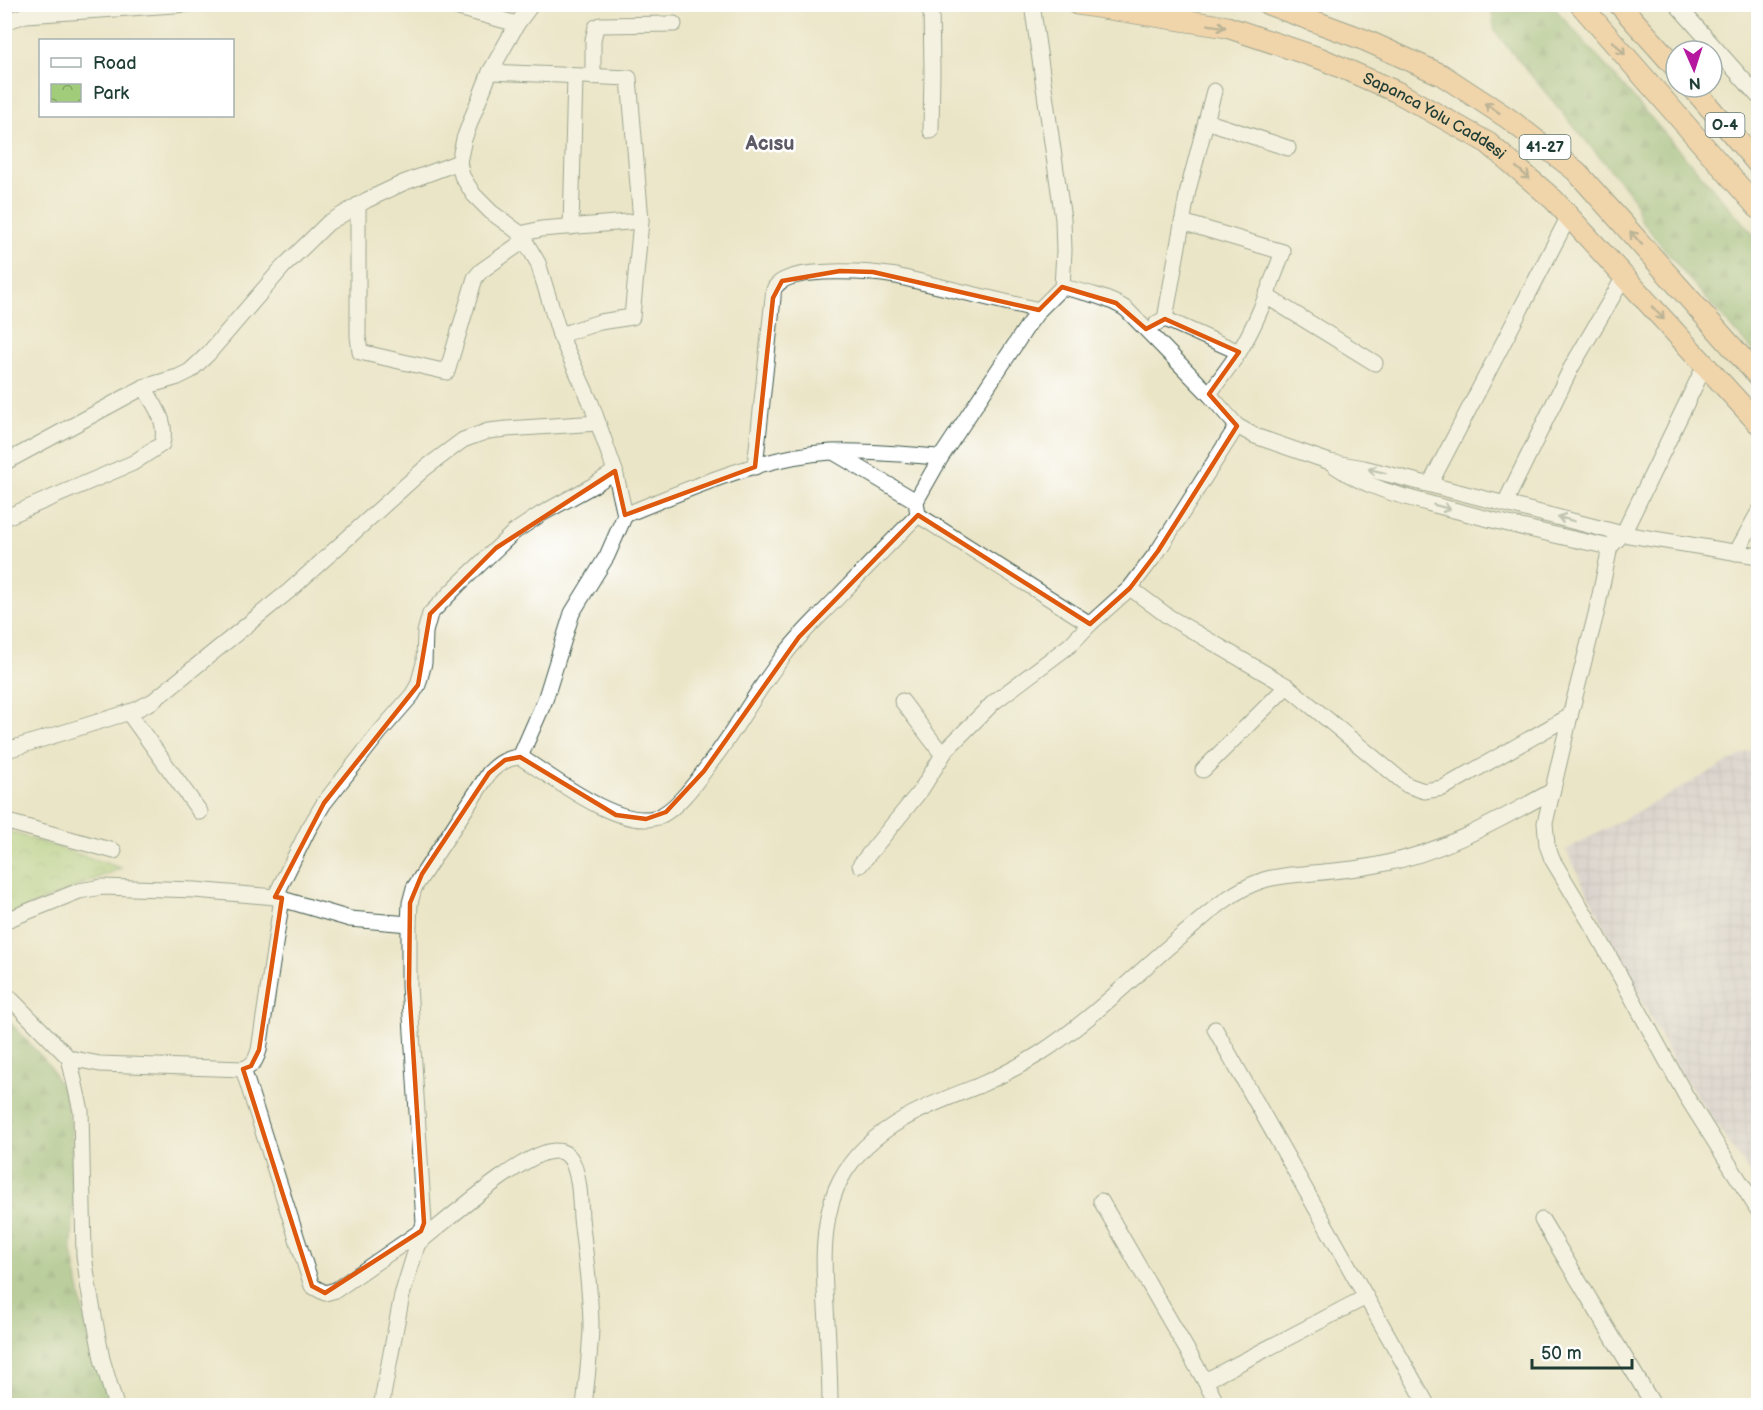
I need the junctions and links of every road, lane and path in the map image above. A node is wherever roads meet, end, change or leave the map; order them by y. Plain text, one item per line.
1 (189, 4) edge
2 (444, 4) edge
3 (532, 4) edge
4 (931, 4) edge
5 (1032, 4) edge
6 (1077, 4) edge
7 (1268, 4) edge
8 (1580, 4) edge
9 (1619, 4) edge
10 (1676, 4) edge
11 (24, 10) edge
12 (4, 22) edge
13 (517, 24) junction
14 (674, 24) dead end
15 (1664, 55) edge
16 (490, 72) junction
17 (574, 77) junction
18 (593, 77) junction
19 (1214, 91) dead end
20 (1758, 96) edge
21 (1702, 99) edge
22 (1206, 121) junction
23 (931, 131) dead end
24 (1288, 148) dead end
25 (459, 162) junction
26 (1758, 164) edge
27 (358, 205) junction
28 (1758, 208) edge
29 (1569, 216) junction
30 (641, 221) junction
31 (1182, 222) junction
32 (571, 227) junction
33 (523, 237) junction
34 (1624, 277) junction
35 (1062, 287) junction
36 (1266, 296) junction
37 (1039, 310) junction
38 (1165, 319) junction
39 (1146, 329) junction
40 (560, 335) junction
41 (1239, 352) junction
42 (1375, 363) dead end
43 (1705, 365) junction
44 (1758, 376) edge
45 (144, 387) junction
46 (1209, 394) junction
47 (598, 423) junction
48 (1758, 423) edge
49 (1237, 426) junction
50 (833, 452) junction
51 (941, 457) junction
52 (1330, 462) junction
53 (4, 463) edge
54 (755, 467) junction
55 (615, 471) junction
56 (1430, 484) junction
57 (1505, 503) junction
58 (917, 508) junction
59 (1758, 513) edge
60 (625, 514) junction
61 (4, 518) edge
62 (1623, 534) junction
63 (1610, 547) junction
64 (1736, 553) junction
65 (1758, 556) edge
66 (1130, 588) junction
67 (1090, 624) junction
68 (1287, 686) junction
69 (902, 701) dead end
70 (128, 712) junction
71 (1570, 716) junction
72 (4, 751) edge
73 (942, 754) junction
74 (520, 757) junction
75 (1203, 770) dead end
76 (1552, 791) junction
77 (201, 812) dead end
78 (4, 821) edge
79 (114, 851) dead end
80 (860, 865) dead end
81 (278, 897) junction
82 (4, 921) edge
83 (409, 924) junction
84 (4, 992) edge
85 (1215, 1029) dead end
86 (69, 1058) junction
87 (243, 1069) junction
88 (1101, 1201) dead end
89 (1758, 1210) edge
90 (1542, 1220) dead end
91 (419, 1238) junction
92 (1366, 1297) junction
93 (1205, 1381) junction
94 (116, 1406) edge
95 (381, 1406) edge
96 (584, 1406) edge
97 (830, 1406) edge
98 (1218, 1406) edge
99 (1428, 1406) edge
100 (1654, 1406) edge

1 - 11 street
2 - 13 street
3 - 13 street
4 - 23 street
5 - 35 street
6 -> 29 highway, Sapanca Yolu Caddesi
44 -> 7 highway, 41-27
8 -> 28 highway, O-4
9 - 15 highway
10 - 20 street
11 - 12 street
13 - 16 street
14 - 18 street
16 - 17 street
16 - 25 street
17 - 18 street
17 - 32 street
18 - 30 street
19 - 22 street
21 - 26 highway, O-4
22 - 24 street
22 - 31 street
25 - 27 street
25 - 33 street
27 - 33 street
27 - 45 street
29 - 34 highway, Sapanca Yolu Caddesi
29 - 56 street
30 - 32 street
30 - 40 street
31 - 36 street
31 - 38 street
32 - 33 street
33 - 40 street
34 -> 43 highway, Sapanca Yolu Caddesi
34 - 57 street
35 - 37 street
35 - 39 street
36 - 41 street
36 - 42 street
37 - 51 street
37 - 54 street
38 - 39 street
38 - 41 street
39 - 46 street
40 - 47 street
41 - 46 street
43 - 48 highway, Sapanca Yolu Caddesi
43 - 62 street
45 - 53 street
45 - 61 street
46 - 49 street
47 - 55 street
47 - 70 street
49 - 52 street
49 - 66 street
50 - 51 street
50 - 54 street
50 - 58 street
51 - 58 street
56 -> 52 street
52 -> 63 street
54 - 60 street
55 - 60 street
55 - 81 street
56 - 57 street
62 -> 57 street
58 - 67 street
58 - 74 street
59 - 64 street
60 - 74 street
62 - 63 street
62 - 64 street
63 - 71 street
64 - 65 street
66 - 67 street
66 - 68 street
67 - 73 street
68 - 71 street
68 - 75 street
69 - 73 street
70 - 72 street
70 - 77 street
71 - 76 street
73 - 80 street
74 - 83 street
76 - 89 street
76 - 97 street
78 - 79 street
81 - 82 street
81 - 83 street
81 - 87 street
83 - 91 street
84 - 86 street
85 - 92 street
86 - 87 street
86 - 94 street
87 - 91 street
88 - 93 street
90 - 100 street
91 - 95 street
91 - 96 street
92 - 93 street
92 - 99 street
93 - 98 street

